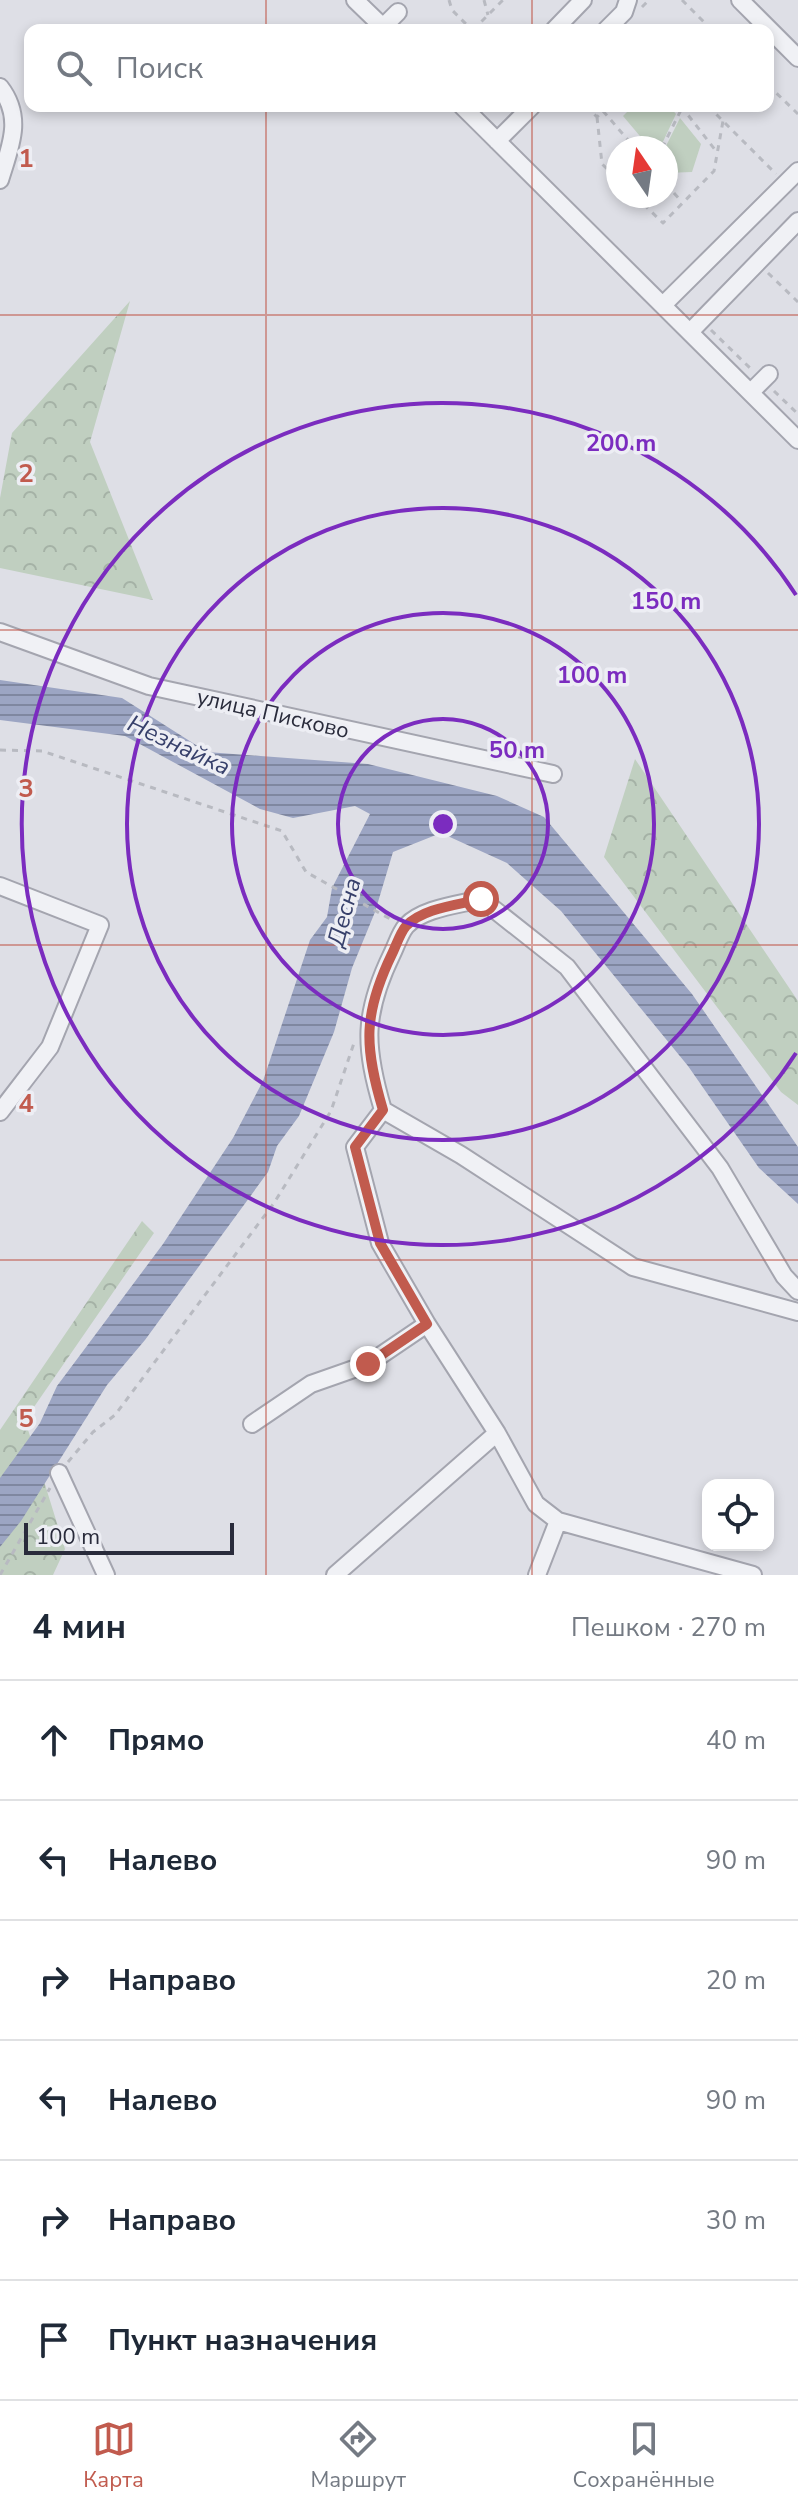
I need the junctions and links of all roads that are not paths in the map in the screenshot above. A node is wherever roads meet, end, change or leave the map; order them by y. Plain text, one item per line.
1 (355, 0) edge
2 (583, 0) edge
3 (628, 0) edge
4 (740, 0) edge
5 (398, 12) dead end
6 (380, 24) edge
7 (388, 24) edge
8 (560, 24) edge
9 (612, 24) edge
10 (764, 24) edge
11 (774, 34) edge
12 (798, 58) edge
13 (0, 87) edge
14 (473, 112) edge
15 (526, 112) edge
16 (497, 141) junction
17 (798, 171) edge
18 (0, 180) edge
19 (798, 221) edge
20 (663, 305) junction
21 (690, 332) junction
22 (769, 374) dead end
23 (751, 392) junction
24 (798, 440) edge
25 (0, 632) edge
26 (553, 774) dead end
27 (0, 886) edge
28 (383, 1110) junction
29 (0, 1112) edge
30 (798, 1291) edge
31 (798, 1312) edge
32 (427, 1324) junction
33 (252, 1424) dead end
34 (497, 1433) junction
35 (59, 1473) road end
36 (558, 1521) junction
37 (106, 1575) edge
38 (335, 1575) edge
39 (537, 1575) edge
40 (753, 1575) edge

1 - 6 street
2 - 8 street
3 - 9 street
4 - 10 street
5 - 7 street
11 - 12 street
13 - 18 street
14 - 16 street
15 - 16 street
16 - 20 street
17 - 20 street
19 - 21 street
20 - 21 street
21 - 23 street
22 - 23 street
23 - 24 street
25 - 26 street, улица Писково
27 - 29 street
28 - 30 street
28 - 31 street
28 - 32 street
32 - 33 street
32 - 34 street
34 - 36 street
34 - 38 street
35 - 37 street
36 - 39 street
36 - 40 street

